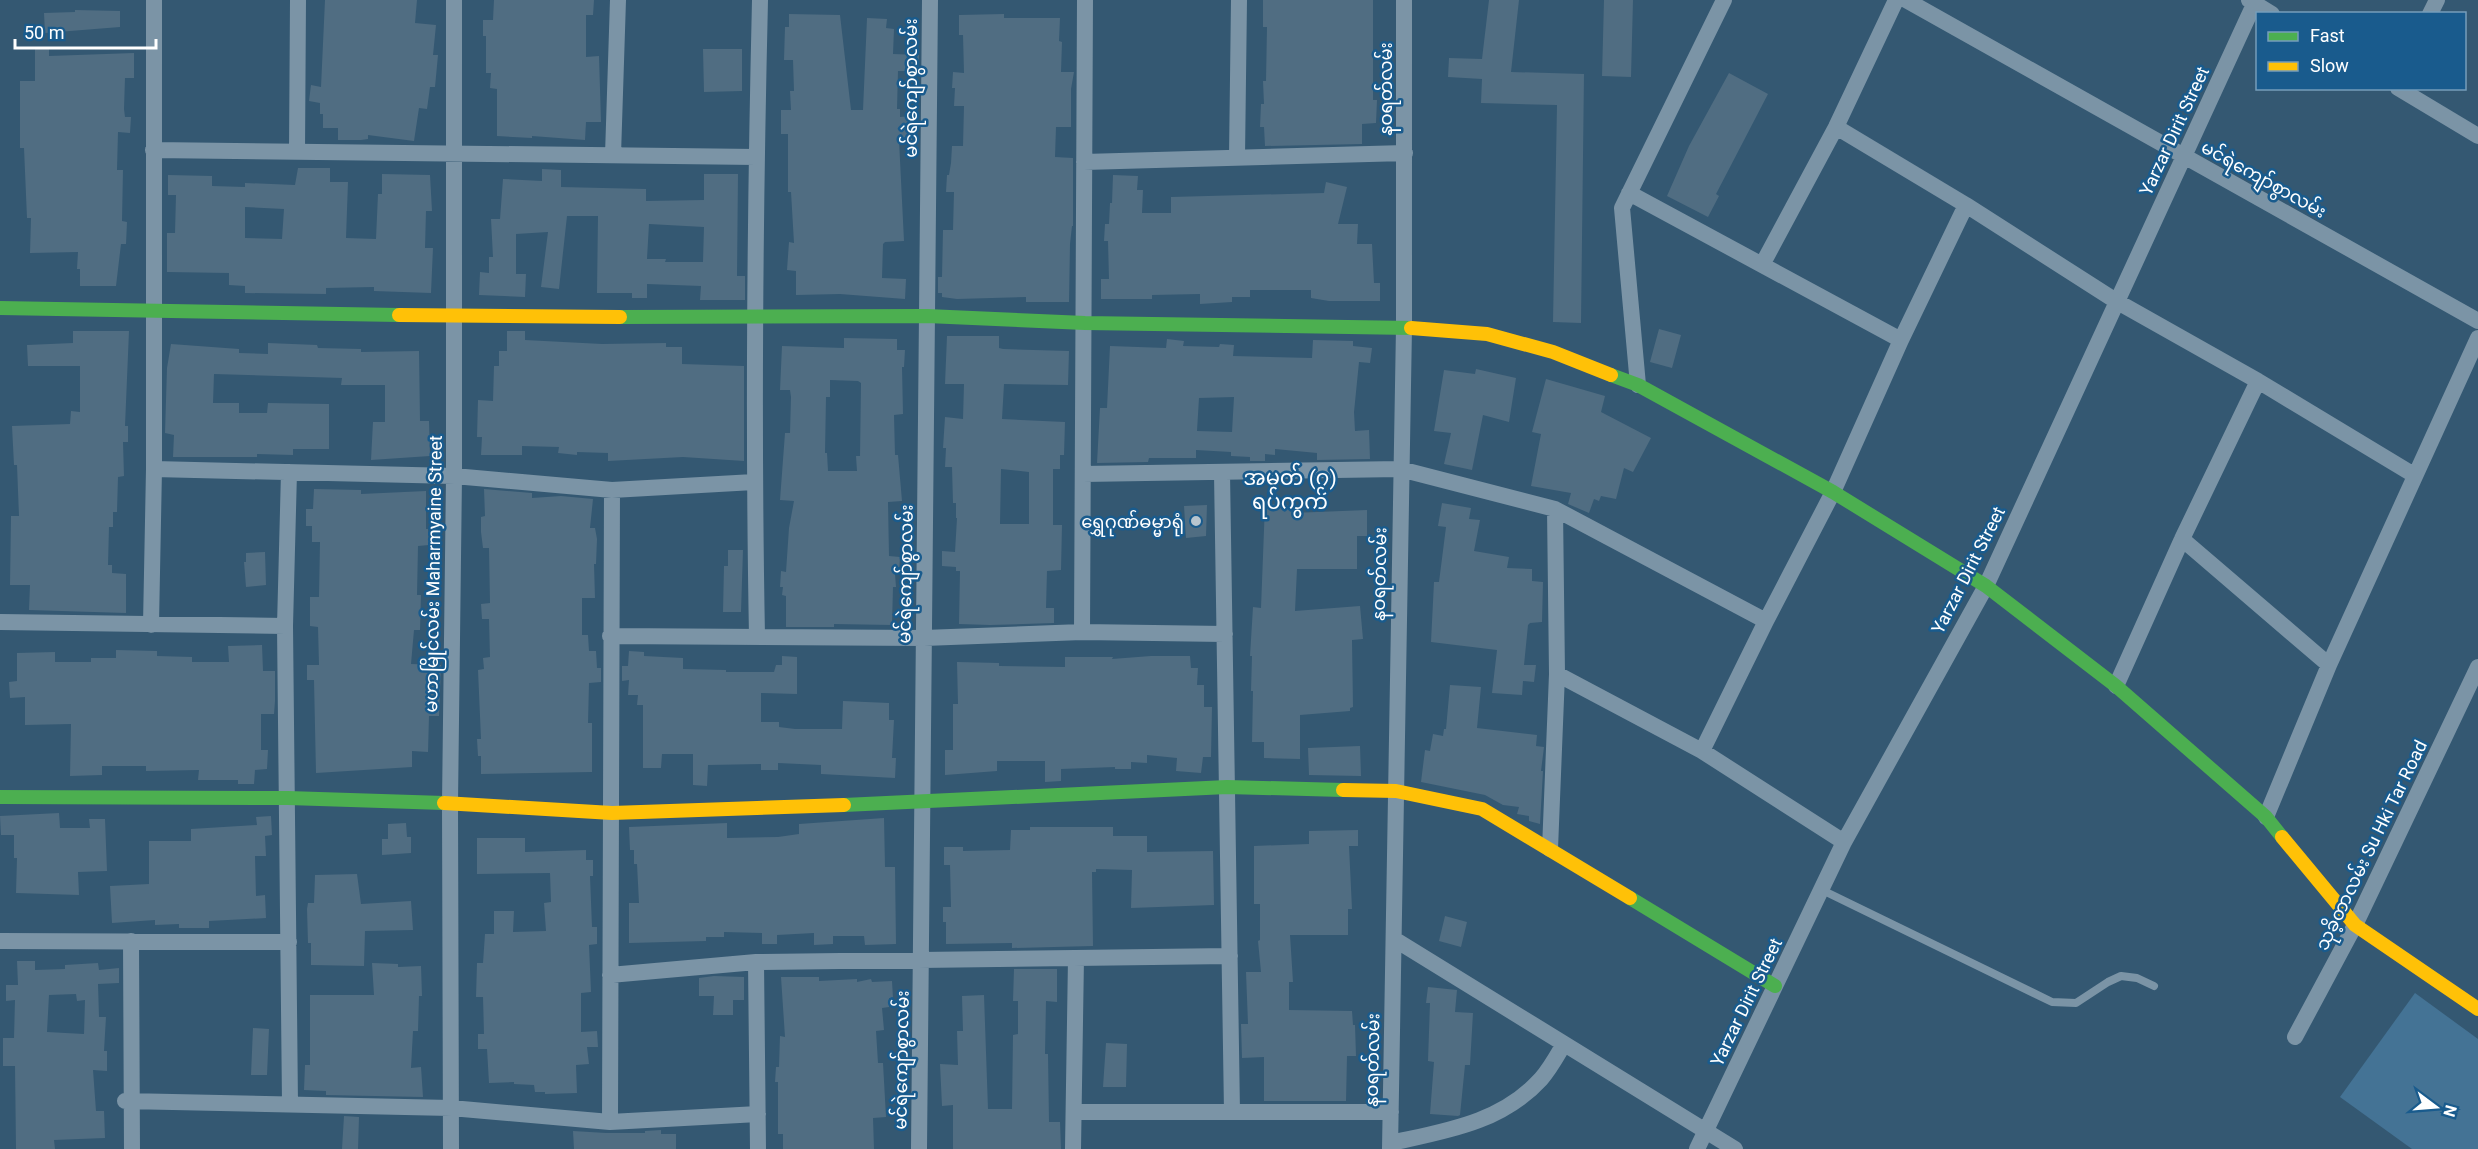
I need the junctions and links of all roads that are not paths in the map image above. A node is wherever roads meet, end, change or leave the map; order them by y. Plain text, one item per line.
1 (154, 0) edge
2 (298, 0) edge
3 (454, 0) edge
4 (618, 0) edge
5 (760, 0) edge
6 (930, 0) edge
7 (1085, 0) edge
8 (1239, 0) edge
9 (1404, 0) edge
10 (1724, 0) edge
11 (1896, 0) edge
12 (1906, 0) edge
13 (2253, 1) edge
14 (2269, 12) edge
15 (2401, 90) edge
16 (1836, 127) junction
17 (2478, 136) edge
18 (153, 150) junction
19 (297, 152) junction
20 (453, 153) junction
21 (1405, 153) junction
22 (613, 154) junction
23 (2184, 156) junction
24 (756, 157) junction
25 (1237, 157) junction
26 (1084, 162) junction
27 (1629, 193) junction
28 (1966, 205) junction
29 (1762, 265) junction
30 (2116, 301) junction
31 (0, 308) edge
32 (154, 311) junction
33 (454, 316) junction
34 (927, 316) junction
35 (755, 318) junction
36 (2478, 321) edge
37 (1085, 323) junction
38 (1404, 327) junction
39 (2478, 338) edge
40 (1901, 340) junction
41 (2258, 381) junction
42 (1638, 385) junction
43 (154, 469) junction
44 (1400, 469) junction
45 (289, 472) junction
46 (1222, 473) junction
47 (1083, 474) junction
48 (2414, 475) junction
49 (454, 476) junction
50 (754, 482) junction
51 (612, 490) junction
52 (1833, 492) junction
53 (1555, 510) junction
54 (2182, 539) junction
55 (1986, 586) junction
56 (1766, 621) junction
57 (0, 622) edge
58 (151, 625) junction
59 (285, 626) junction
60 (1082, 632) junction
61 (1225, 634) junction
62 (610, 636) junction
63 (757, 636) junction
64 (924, 638) junction
65 (2329, 665) junction
66 (2478, 667) edge
67 (1557, 674) junction
68 (2116, 686) junction
69 (1702, 751) junction
70 (1227, 787) junction
71 (1396, 791) junction
72 (0, 797) edge
73 (288, 798) junction
74 (922, 802) junction
75 (450, 803) junction
76 (612, 813) junction
77 (2266, 817) junction
78 (1844, 842) junction
79 (1550, 849) junction
80 (1822, 890) junction
81 (2355, 925) junction
82 (1394, 939) junction
83 (0, 941) edge
84 (131, 941) junction
85 (289, 942) junction
86 (1230, 956) junction
87 (1076, 958) junction
88 (921, 960) junction
89 (756, 962) junction
90 (610, 975) junction
91 (1775, 986) junction
92 (2154, 986) dead end
93 (2478, 1009) edge
94 (2295, 1037) dead end
95 (1564, 1044) junction
96 (128, 1101) junction
97 (290, 1104) junction
98 (451, 1108) junction
99 (1074, 1112) junction
100 (1232, 1112) junction
101 (1391, 1112) junction
102 (758, 1114) junction
103 (610, 1122) junction
104 (1705, 1132) junction
105 (1390, 1146) edge
106 (132, 1149) edge
107 (451, 1149) edge
108 (758, 1149) edge
109 (919, 1149) edge
110 (1073, 1149) edge
111 (1696, 1149) edge
112 (1735, 1149) edge

1 - 18 street
2 - 19 street
3 - 20 street, မဟာမြိုင်လမ်း Maharmyaine Street
4 - 22 street
5 - 24 street
6 - 34 street, မင်ရဲကျော်စွာလမ်း
7 - 26 street
8 - 25 street
9 - 21 street, နဝရတ်လမ်း
10 - 27 street
11 - 16 street
12 - 23 street, မင်ရဲကျော်စွာလမ်း
13 - 14 street
13 - 23 street, Yarzar Dirit Street
15 - 17 street
16 - 28 street
16 - 29 street
18 - 19 street
18 - 32 street
19 - 20 street
20 - 22 street
20 - 33 street, မဟာမြိုင်လမ်း Maharmyaine Street
21 - 25 street
21 - 38 street, နဝရတ်လမ်း
22 - 24 street
23 - 30 street, Yarzar Dirit Street
23 - 36 street, မင်ရဲကျော်စွာလမ်း
24 - 35 street
25 - 26 street
26 - 37 street
27 - 29 street
27 - 42 street
28 - 30 street
28 - 40 street
29 - 40 street
30 - 41 street
30 - 55 street, Yarzar Dirit Street
31 - 32 street
32 - 33 street
32 - 43 street
33 - 35 street
33 - 49 street, မဟာမြိုင်လမ်း Maharmyaine Street
34 - 35 street
34 - 37 street
34 - 64 street, မင်ရဲကျော်စွာလမ်း
35 - 50 street
37 - 38 street
37 - 47 street
38 - 42 street
38 - 44 street, နဝရတ်လမ်း
39 - 48 street
40 - 52 street
41 - 48 street
41 - 54 street
42 - 52 street
43 - 45 street
43 - 58 street
44 - 46 street
44 - 53 street
44 - 71 street, နဝရတ်လမ်း
45 - 49 street
45 - 59 street
46 - 47 street
46 - 61 street
47 - 60 street
48 - 65 street
49 - 51 street
49 - 75 street, မဟာမြိုင်လမ်း Maharmyaine Street
50 - 51 street
50 - 63 street
51 - 62 street
52 - 55 street
52 - 56 street
53 - 56 street
53 - 67 street
54 - 65 street
54 - 68 street
55 - 68 street
55 - 78 street, Yarzar Dirit Street
56 - 69 street
57 - 58 street
58 - 59 street
59 - 73 street
60 - 61 street
60 - 64 street
61 - 70 street
62 - 63 street
62 - 76 street
63 - 64 street
64 - 74 street, မင်ရဲကျော်စွာလမ်း
65 - 77 street
66 - 81 street, သုခိ့တာလမ်း Su Hki Tar Road
67 - 69 street
67 - 79 street
68 - 77 street
69 - 78 street
70 - 71 street
70 - 74 street
70 - 86 street
71 - 79 street
71 - 82 street, နဝရတ်လမ်း
72 - 73 street
73 - 75 street
73 - 85 street
74 - 76 street
74 - 88 street, မင်ရဲကျော်စွာလမ်း
75 - 76 street
75 - 98 street, မဟာမြိုင်လမ်း Maharmyaine Street
76 - 90 street
77 - 81 street
78 - 80 street, Yarzar Dirit Street
79 - 91 street
80 - 91 street, Yarzar Dirit Street
80 - 92 lane
81 - 93 street
81 - 94 street, သုခိ့တာလမ်း Su Hki Tar Road
82 - 95 street
82 - 101 street, နဝရတ်လမ်း
83 - 84 street
84 - 85 street
84 - 96 street
85 - 97 street
86 - 87 street
86 - 100 street
87 - 88 street
87 - 99 street
88 - 89 street
88 - 109 street, မင်ရဲကျော်စွာလမ်း
89 - 90 street
89 - 102 street
90 - 103 street
91 - 104 street, Yarzar Dirit Street
95 - 104 street
95 - 105 street
96 - 97 street
96 - 106 street
97 - 98 street
98 - 103 street
98 - 107 street, မဟာမြိုင်လမ်း Maharmyaine Street
99 - 100 street
99 - 110 street
100 - 101 street
101 - 105 street, နဝရတ်လမ်း
102 - 103 street
102 - 108 street
104 - 111 street, Yarzar Dirit Street
104 - 112 street

